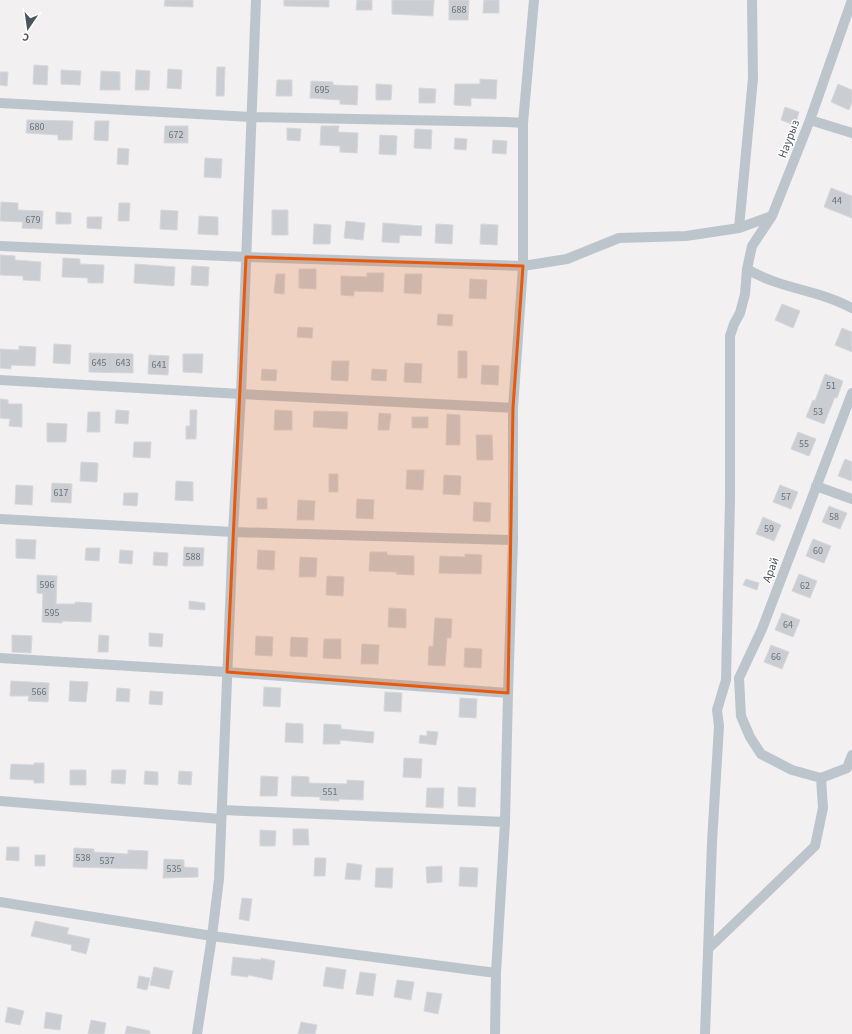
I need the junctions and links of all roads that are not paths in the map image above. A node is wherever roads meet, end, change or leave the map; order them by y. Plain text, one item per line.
1 (256, 0) edge
2 (534, 0) edge
3 (752, 0) edge
4 (852, 0) edge
5 (0, 103) edge
6 (251, 117) junction
7 (810, 120) junction
8 (523, 124) junction
9 (852, 133) edge
10 (772, 216) junction
11 (739, 228) junction
12 (0, 246) edge
13 (246, 257) junction
14 (523, 266) junction
15 (747, 269) junction
16 (852, 308) edge
17 (0, 380) edge
18 (852, 393) edge
19 (241, 394) junction
20 (513, 408) junction
21 (816, 486) junction
22 (852, 499) edge
23 (0, 519) edge
24 (233, 532) junction
25 (513, 540) junction
26 (0, 658) edge
27 (227, 672) junction
28 (508, 693) junction
29 (852, 755) edge
30 (821, 778) junction
31 (0, 801) edge
32 (222, 814) junction
33 (505, 822) junction
34 (0, 902) edge
35 (212, 936) junction
36 (708, 949) junction
37 (496, 973) junction
38 (197, 1034) edge
39 (495, 1034) edge
40 (705, 1034) edge

1 - 6 street
2 - 8 street
3 - 11 street
4 - 7 street, Наурыз
5 - 6 street
6 - 8 street
6 - 13 street
7 - 9 street
7 - 10 street, Наурыз
8 - 14 street
10 - 11 street
10 - 15 street, Наурыз
11 - 14 street
12 - 13 street
13 - 14 street
13 - 19 street
14 - 20 street
15 - 16 street
15 - 36 street, Наурыз
17 - 19 street
18 - 21 street, Арай
19 - 20 street
19 - 24 street
20 - 25 street
21 - 22 street
21 - 30 street, Арай
23 - 24 street
24 - 25 street
24 - 27 street
25 - 28 street
26 - 27 street
27 - 28 street
27 - 32 street
28 - 33 street
29 - 30 street
30 - 36 street
31 - 32 street
32 - 33 street
32 - 35 street
33 - 37 street
34 - 35 street
35 - 37 street
35 - 38 street
36 - 40 street, Наурыз
37 - 39 street

